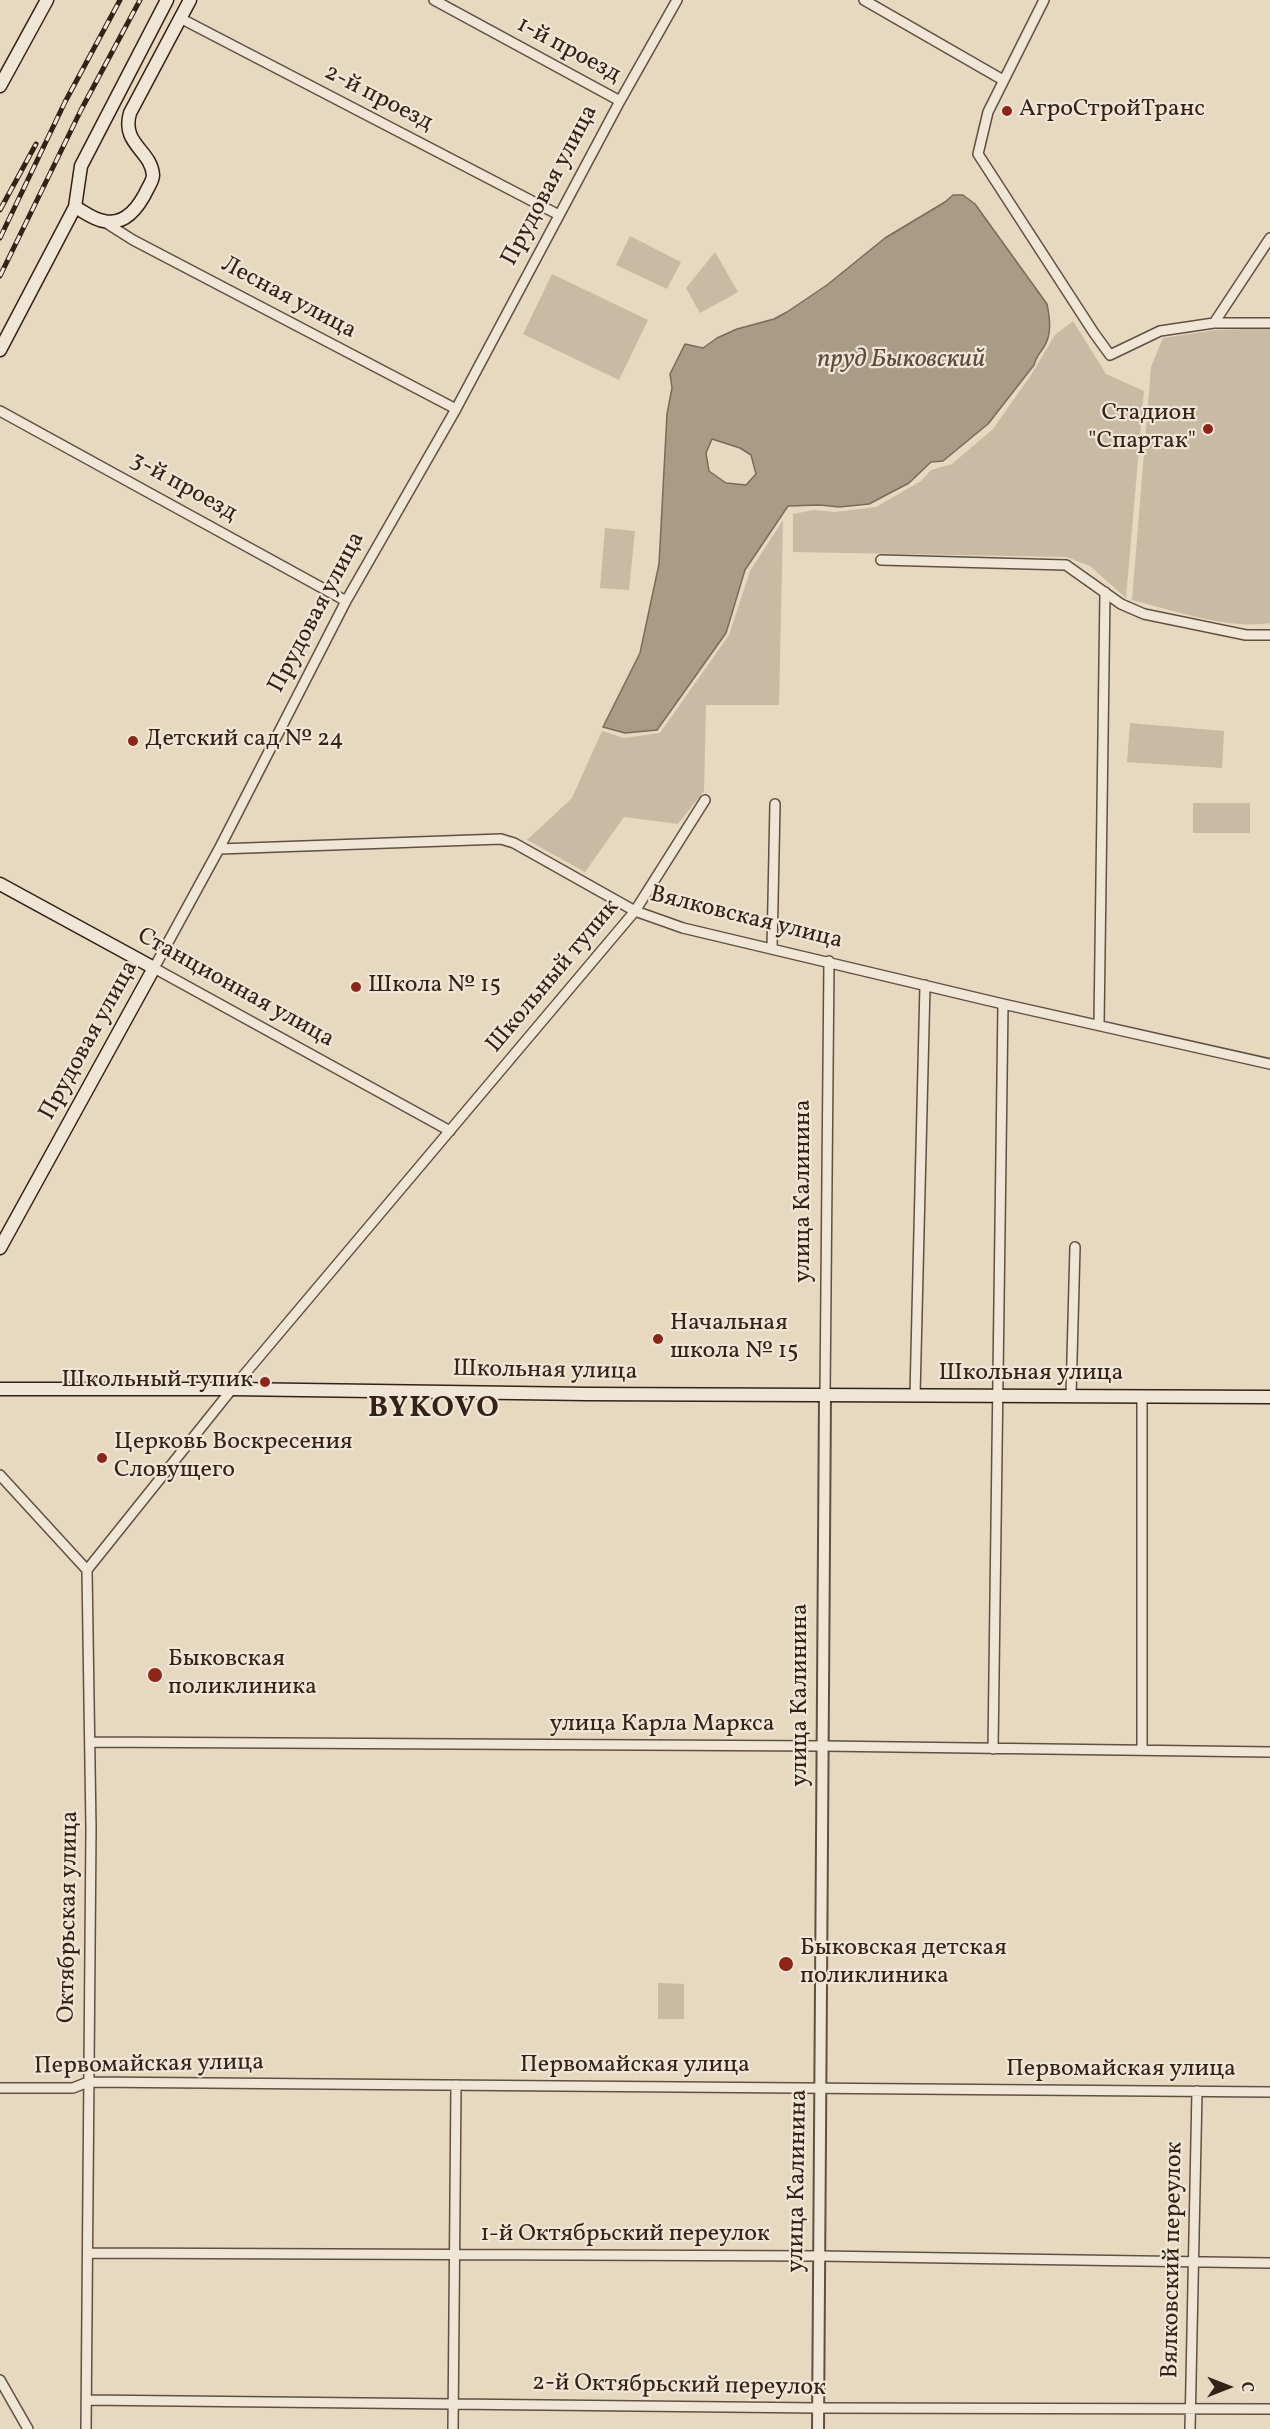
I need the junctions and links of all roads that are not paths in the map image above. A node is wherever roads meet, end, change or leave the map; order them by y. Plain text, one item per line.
1 (47, 0) edge
2 (167, 0) edge
3 (190, 0) edge
4 (434, 0) edge
5 (677, 0) edge
6 (866, 0) edge
7 (1044, 0) edge
8 (180, 18) junction
9 (1003, 80) junction
10 (0, 86) edge
11 (620, 101) junction
12 (75, 207) junction
13 (559, 215) junction
14 (103, 222) junction
15 (1270, 238) edge
16 (1270, 322) edge
17 (1214, 323) junction
18 (0, 350) edge
19 (456, 409) junction
20 (0, 411) edge
21 (881, 560) dead end
22 (1105, 592) junction
23 (346, 601) junction
24 (1270, 635) edge
25 (705, 800) dead end
26 (775, 804) dead end
27 (219, 849) junction
28 (0, 884) edge
29 (635, 911) junction
30 (772, 949) junction
31 (829, 961) junction
32 (154, 968) junction
33 (925, 985) junction
34 (1003, 1004) junction
35 (1099, 1024) junction
36 (1270, 1064) edge
37 (450, 1131) junction
38 (1075, 1247) dead end
39 (0, 1248) edge
40 (0, 1389) edge
41 (232, 1389) junction
42 (825, 1395) junction
43 (915, 1395) junction
44 (998, 1396) junction
45 (1071, 1396) junction
46 (1142, 1396) junction
47 (1270, 1397) edge
48 (0, 1475) edge
49 (87, 1570) junction
50 (90, 1742) junction
51 (823, 1746) junction
52 (993, 1749) junction
53 (1142, 1750) junction
54 (1270, 1752) edge
55 (88, 2082) junction
56 (456, 2085) junction
57 (0, 2088) edge
58 (821, 2088) junction
59 (1197, 2091) junction
60 (1270, 2092) edge
61 (88, 2253) junction
62 (456, 2254) junction
63 (820, 2256) junction
64 (1194, 2261) junction
65 (1270, 2263) edge
66 (0, 2380) edge
67 (87, 2400) junction
68 (453, 2404) junction
69 (818, 2408) junction
70 (1191, 2408) junction
71 (1270, 2409) edge
72 (28, 2429) edge
73 (86, 2429) edge
74 (453, 2429) edge
75 (818, 2429) edge
76 (1190, 2429) edge

1 - 10 main road
2 - 12 main road
3 - 8 main road
4 - 11 street, 1-й проезд
5 - 11 street, Прудовая улица
6 - 9 street
7 - 9 street
8 - 13 street, 2-й проезд
8 - 14 main road
9 - 17 street
11 - 13 street, Прудовая улица
12 - 14 main road
12 - 18 main road
13 - 19 street, Прудовая улица
14 - 19 street, Лесная улица
15 - 17 street
16 - 17 street
19 - 23 street, Прудовая улица
20 - 23 street, 3-й проезд
21 - 22 street
22 - 24 street
22 - 35 street
23 - 27 street, Прудовая улица
25 - 29 street, Школьный тупик
26 - 30 street
27 - 29 street, Вялковская улица
27 - 32 street, Прудовая улица
28 - 32 main road, Станционная улица
29 - 30 street, Вялковская улица
29 - 37 street, Школьный тупик
30 - 31 street, Вялковская улица
31 - 33 street, Вялковская улица
31 - 42 street, улица Калинина
32 - 37 street, Станционная улица
32 - 39 main road, Прудовая улица
33 - 34 street, Вялковская улица
33 - 43 street
34 - 35 street, Вялковская улица
34 - 44 street
35 - 36 street, Вялковская улица
37 - 41 street, Школьный тупик
38 - 45 street
40 - 41 main road, Школьная улица
41 - 42 main road, Школьная улица
41 - 49 street, Школьный тупик
42 - 43 main road, Школьная улица
42 - 51 street, улица Калинина
43 - 44 main road, Школьная улица
44 - 45 main road, Школьная улица
44 - 52 street
45 - 46 main road, Школьная улица
46 - 47 main road, Школьная улица
46 - 53 street
48 - 49 street
49 - 50 street, Октябрьская улица
50 - 51 street, улица Карла Маркса
50 - 55 street, Октябрьская улица
51 - 52 street, улица Карла Маркса
51 - 58 street, улица Калинина
52 - 53 street, улица Карла Маркса
53 - 54 street, улица Карла Маркса
55 - 56 street, Первомайская улица
55 - 57 street, Первомайская улица
55 - 61 street, Октябрьская улица
56 - 58 street, Первомайская улица
56 - 62 street
58 - 59 street, Первомайская улица
58 - 63 street, улица Калинина
59 - 60 street, Первомайская улица
59 - 64 street, Вялковский переулок
61 - 62 street, 1-й Октябрьский переулок
61 - 67 street, Октябрьская улица
62 - 63 street, 1-й Октябрьский переулок
62 - 68 street
63 - 64 street, 1-й Октябрьский переулок
63 - 69 street, улица Калинина
64 - 65 street, 1-й Октябрьский переулок
64 - 70 street, Вялковский переулок
66 - 72 street
67 - 68 street, 2-й Октябрьский переулок
67 - 73 street, Октябрьская улица
68 - 69 street, 2-й Октябрьский переулок
68 - 74 street
69 - 70 street, 2-й Октябрьский переулок
69 - 75 street, улица Калинина
70 - 71 street, 2-й Октябрьский переулок
70 - 76 street, Вялковский переулок

